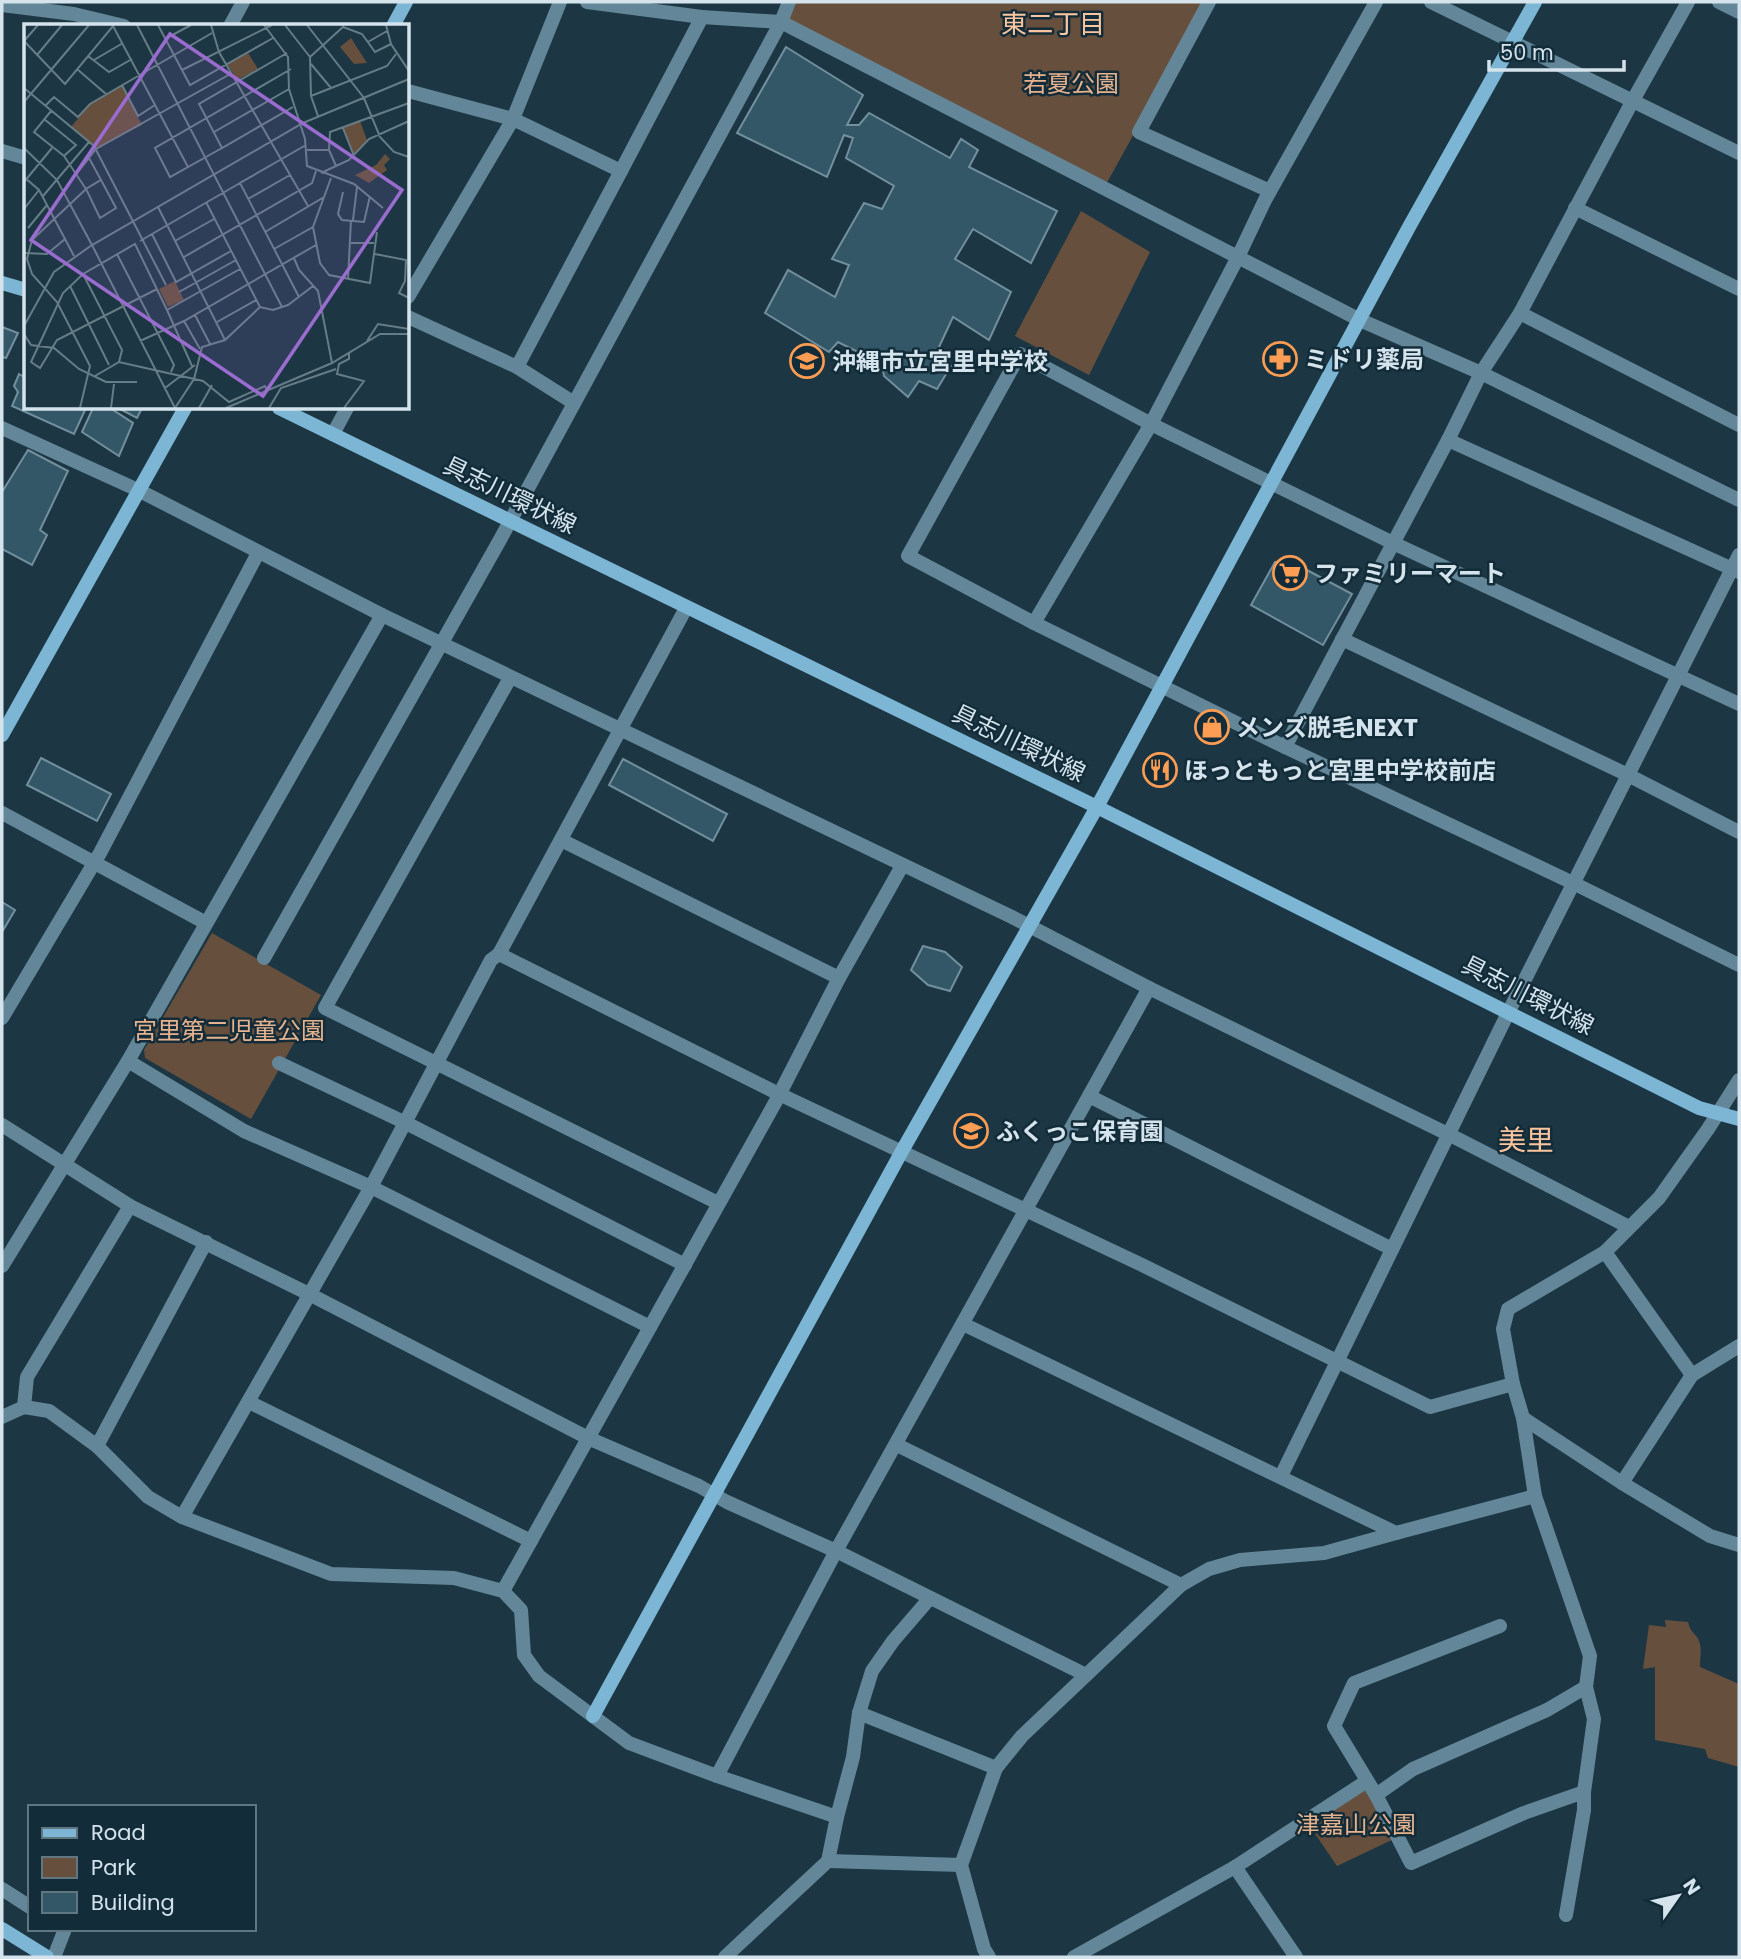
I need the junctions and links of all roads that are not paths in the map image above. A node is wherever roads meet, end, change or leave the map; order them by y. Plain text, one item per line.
1 (243, 2) edge
2 (406, 2) edge
3 (560, 2) edge
4 (587, 2) edge
5 (789, 2) edge
6 (1209, 2) edge
7 (1377, 2) edge
8 (1431, 2) edge
9 (1535, 2) edge
10 (1688, 2) edge
11 (1719, 2) edge
12 (4, 4) edge
13 (1739, 12) edge
14 (702, 17) junction
15 (781, 22) junction
16 (116, 24) edge
17 (231, 24) edge
18 (394, 24) edge
19 (1512, 43) junction
20 (410, 92) edge
21 (1632, 102) junction
22 (513, 119) junction
23 (2, 151) edge
24 (1739, 153) edge
25 (24, 157) edge
26 (621, 171) junction
27 (1270, 191) junction
28 (1575, 208) junction
29 (1238, 257) junction
30 (2, 283) edge
31 (24, 289) edge
32 (1739, 289) edge
33 (410, 294) edge
34 (1520, 313) junction
35 (410, 318) edge
36 (1360, 320) junction
37 (517, 367) junction
38 (1481, 373) junction
39 (574, 403) junction
40 (184, 410) edge
41 (283, 410) edge
42 (346, 410) edge
43 (1151, 424) junction
44 (1739, 425) edge
45 (3, 432) edge
46 (333, 434) junction
47 (1448, 440) junction
48 (1272, 482) junction
49 (138, 490) junction
50 (1739, 500) edge
51 (511, 520) junction
52 (1393, 543) junction
53 (258, 553) junction
54 (1739, 555) edge
55 (1736, 570) edge
56 (686, 608) junction
57 (382, 615) junction
58 (1034, 623) junction
59 (1342, 639) junction
60 (441, 644) junction
61 (1679, 674) junction
62 (510, 678) junction
63 (1162, 685) junction
64 (1739, 704) edge
65 (621, 731) junction
66 (2, 735) edge
67 (1285, 747) junction
68 (1628, 775) junction
69 (1097, 807) junction
70 (2, 813) edge
71 (1739, 832) edge
72 (561, 840) junction
73 (95, 862) junction
74 (902, 866) junction
75 (1573, 883) junction
76 (206, 923) junction
77 (1028, 926) junction
78 (499, 954) junction
79 (264, 958) dead end
80 (1739, 965) edge
81 (839, 978) junction
82 (1149, 988) junction
83 (1508, 1011) junction
84 (2, 1018) edge
85 (128, 1061) junction
86 (279, 1063) dead end
87 (438, 1064) junction
88 (1739, 1080) edge
89 (779, 1094) junction
90 (1089, 1096) junction
91 (1719, 1112) junction
92 (1739, 1119) edge
93 (406, 1123) junction
94 (2, 1125) edge
95 (1449, 1134) junction
96 (902, 1151) junction
97 (64, 1166) junction
98 (371, 1187) junction
99 (718, 1203) junction
100 (130, 1206) junction
101 (1025, 1209) junction
102 (1629, 1227) junction
103 (206, 1242) junction
104 (1392, 1250) junction
105 (1605, 1252) junction
106 (685, 1265) junction
107 (2, 1266) edge
108 (309, 1294) junction
109 (962, 1324) junction
110 (650, 1327) junction
111 (1739, 1346) edge
112 (1338, 1362) junction
113 (1692, 1375) junction
114 (1513, 1384) junction
115 (249, 1402) junction
116 (24, 1407) junction
117 (2, 1417) edge
118 (1523, 1418) junction
119 (588, 1438) junction
120 (897, 1445) junction
121 (97, 1446) junction
122 (1281, 1476) junction
123 (1622, 1483) junction
124 (714, 1495) junction
125 (1535, 1496) junction
126 (182, 1517) junction
127 (1396, 1533) junction
128 (531, 1541) junction
129 (1739, 1545) edge
130 (836, 1552) junction
131 (1181, 1585) junction
132 (503, 1591) junction
133 (930, 1598) junction
134 (1500, 1626) dead end
135 (1086, 1675) junction
136 (1586, 1688) junction
137 (859, 1713) junction
138 (593, 1716) junction
139 (996, 1768) junction
140 (717, 1776) junction
141 (1367, 1781) junction
142 (1584, 1793) junction
143 (1376, 1795) junction
144 (837, 1817) junction
145 (828, 1861) junction
146 (961, 1865) junction
147 (1235, 1867) junction
148 (2, 1889) edge
149 (28, 1906) edge
150 (1566, 1915) dead end
151 (2, 1929) edge
152 (64, 1931) edge
153 (47, 1957) edge
154 (54, 1957) edge
155 (725, 1957) edge
156 (989, 1957) edge
157 (1074, 1957) edge
158 (1296, 1957) edge

1 - 17 street
2 - 18 street
3 - 22 street
4 - 14 street
5 - 15 street
6 - 27 street
7 - 27 street
8 - 19 street
9 - 19 street
10 - 21 street
11 - 13 street
12 - 16 street
14 - 15 street
14 - 26 street
15 - 29 street
15 - 39 street
19 - 21 street
19 - 36 street
20 - 22 street
21 - 24 street
21 - 28 street
22 - 26 street
22 - 33 street
23 - 25 street
26 - 37 street
27 - 29 street
28 - 32 street
28 - 34 street
29 - 36 street
29 - 43 street
30 - 31 street
34 - 38 street
34 - 44 street
35 - 37 street
36 - 38 street
36 - 48 street
37 - 39 street
38 - 47 street
38 - 50 street
39 - 51 street
40 - 49 street
41 - 46 street, 具志川環状線
42 - 46 street
43 - 48 street
43 - 58 street
43 - 58 street
45 - 49 street
46 - 51 street, 具志川環状線
47 - 52 street
47 - 55 street
48 - 52 street
48 - 63 street
49 - 53 street
49 - 66 street
51 - 56 street, 具志川環状線
51 - 60 street
52 - 59 street
52 - 61 street
53 - 57 street
53 - 73 street
54 - 55 street
55 - 61 street
56 - 65 street
56 - 69 street, 具志川環状線
57 - 60 street
57 - 76 street
58 - 63 street
59 - 67 street
59 - 68 street
60 - 62 street
60 - 79 street
61 - 64 street
61 - 68 street
62 - 65 street
62 - 87 street
63 - 67 street
63 - 69 street
65 - 72 street
65 - 74 street
67 - 75 street
68 - 71 street
68 - 75 street
69 - 77 street
69 - 83 street, 具志川環状線
70 - 73 street
72 - 78 street
72 - 81 street
73 - 76 street
73 - 84 street
74 - 77 street
74 - 81 street
75 - 80 street
75 - 83 street
76 - 85 street
77 - 82 street
77 - 96 street
78 - 87 street
78 - 89 street
81 - 89 street
82 - 90 street
82 - 95 street
83 - 91 street, 具志川環状線
83 - 95 street
85 - 97 street
85 - 98 street
86 - 93 street
87 - 93 street
87 - 99 street
88 - 91 street
89 - 96 street
89 - 99 street
90 - 101 street
90 - 104 street
91 - 92 street, 具志川環状線
91 - 102 street
93 - 98 street
93 - 106 street
94 - 97 street
95 - 102 street
95 - 104 street
96 - 101 street
96 - 124 street
97 - 100 street
97 - 107 street
98 - 108 street
98 - 110 street
99 - 106 street
100 - 103 street
100 - 116 street
101 - 109 street
101 - 112 street
102 - 105 street
103 - 108 street
103 - 121 street
104 - 112 street
105 - 113 street
105 - 114 street
106 - 110 street
108 - 115 street
108 - 119 street
109 - 120 street
109 - 122 street
110 - 119 street
111 - 113 street
112 - 114 street
112 - 122 street
113 - 123 street
114 - 118 street
115 - 126 street
115 - 128 street
116 - 117 street
116 - 121 street
118 - 123 street
118 - 125 street
119 - 124 street
119 - 128 street
120 - 130 street
120 - 131 street
121 - 126 street
122 - 127 street
123 - 129 street
124 - 130 street
124 - 138 street
125 - 127 street
125 - 136 street
126 - 132 street
127 - 131 street
128 - 132 street
130 - 133 street
130 - 140 street
131 - 135 street
132 - 138 street
133 - 135 street
133 - 137 street
134 - 141 street
135 - 139 street
136 - 142 street
136 - 143 street
137 - 139 street
137 - 144 street
138 - 140 street
139 - 146 street
140 - 144 street
141 - 143 street
141 - 147 street
142 - 143 street
142 - 150 street
144 - 145 street
145 - 146 street
145 - 155 street
146 - 156 street
147 - 157 street
147 - 158 street
148 - 149 street
151 - 153 street
152 - 154 street

